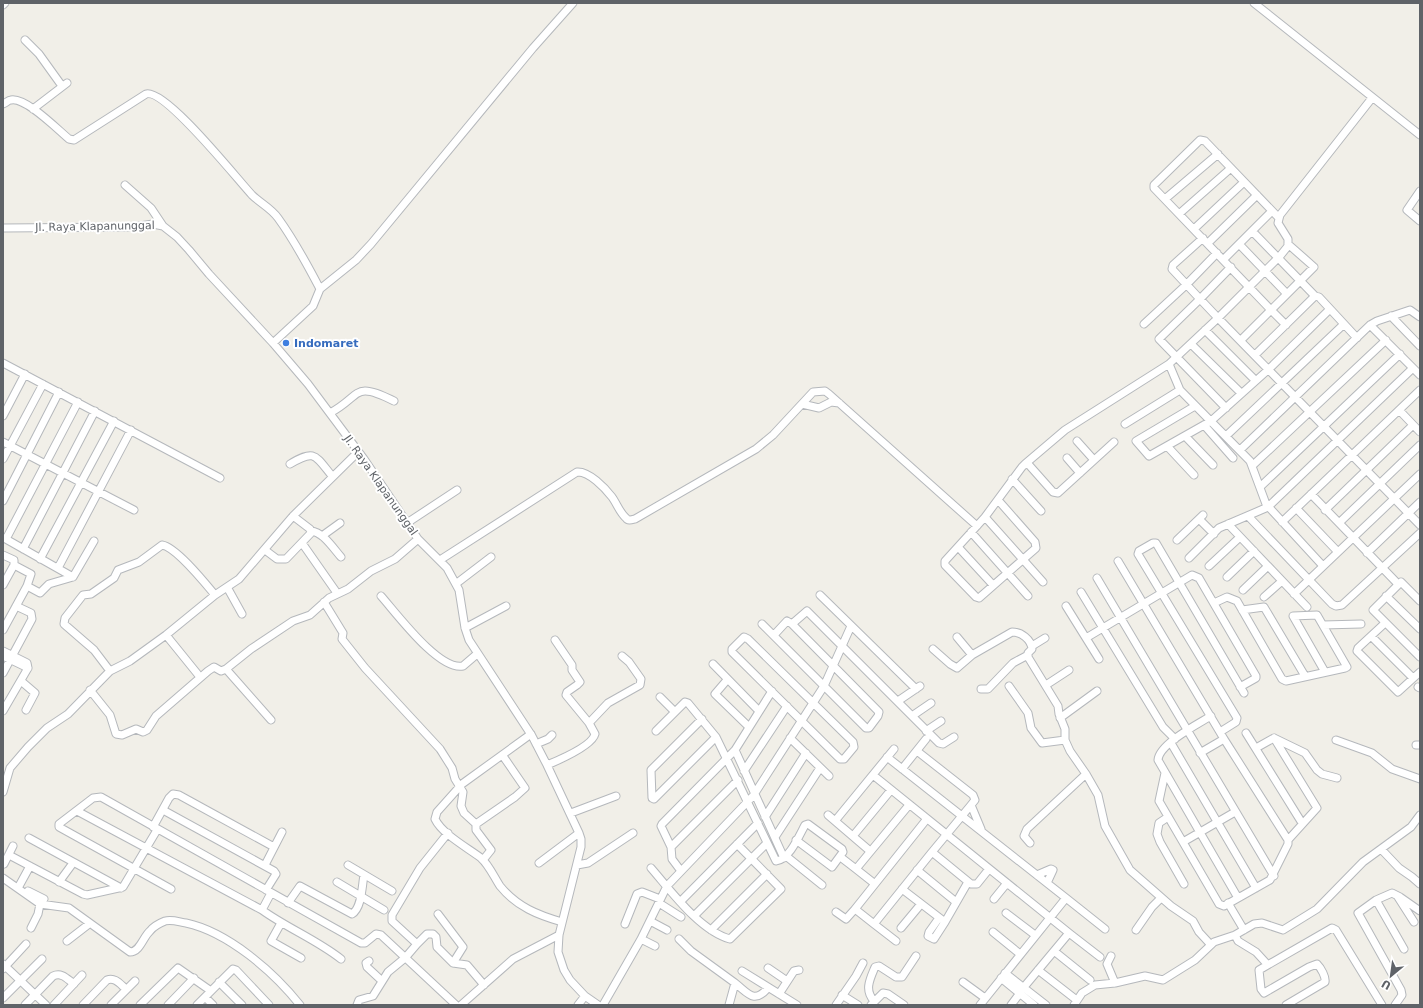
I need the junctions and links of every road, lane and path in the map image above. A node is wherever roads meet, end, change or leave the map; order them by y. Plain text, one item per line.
1 (573, 3) edge
2 (1254, 3) edge
3 (25, 40) dead end
4 (1372, 98) junction
5 (3, 104) edge
6 (34, 109) junction
7 (1420, 135) edge
8 (1218, 154) junction
9 (1231, 168) junction
10 (1244, 182) junction
11 (125, 185) dead end
12 (1420, 191) edge
13 (1257, 195) junction
14 (1165, 199) junction
15 (1272, 211) junction
16 (1179, 214) junction
17 (1279, 218) junction
18 (1420, 221) edge
19 (163, 226) junction
20 (3, 228) edge
21 (1194, 229) junction
22 (1252, 231) junction
23 (1203, 238) junction
24 (1208, 244) junction
25 (1238, 244) junction
26 (1288, 244) junction
27 (1217, 253) junction
28 (1279, 258) junction
29 (1224, 259) junction
30 (1231, 267) junction
31 (1265, 271) junction
32 (1301, 281) junction
33 (1186, 285) junction
34 (1250, 287) junction
35 (320, 289) junction
36 (1288, 294) junction
37 (1315, 296) junction
38 (1200, 299) junction
39 (1330, 309) junction
40 (1271, 310) junction
41 (1391, 316) junction
42 (1420, 317) edge
43 (1218, 318) junction
44 (1144, 324) dead end
45 (1344, 324) junction
46 (1286, 325) junction
47 (1370, 325) junction
48 (1205, 330) junction
49 (1358, 338) junction
50 (1240, 340) junction
51 (1386, 340) junction
52 (273, 343) junction
53 (1191, 344) junction
54 (1420, 346) edge
55 (1400, 354) junction
56 (1255, 355) junction
57 (1177, 358) junction
58 (5, 364) edge
59 (1169, 364) junction
60 (1413, 368) junction
61 (1268, 369) junction
62 (3, 372) edge
63 (25, 374) junction
64 (1420, 375) edge
65 (1255, 380) junction
66 (43, 384) junction
67 (1282, 384) junction
68 (1180, 390) junction
69 (59, 392) junction
70 (1241, 394) junction
71 (1418, 395) edge
72 (1296, 398) junction
73 (394, 401) dead end
74 (78, 402) junction
75 (839, 403) junction
76 (802, 404) junction
77 (1195, 406) junction
78 (1226, 408) junction
79 (1399, 410) junction
80 (95, 411) junction
81 (1310, 412) junction
82 (330, 413) junction
83 (3, 416) edge
84 (114, 421) junction
85 (1211, 421) junction
86 (1125, 424) dead end
87 (1204, 425) junction
88 (1412, 425) junction
89 (1323, 426) junction
90 (131, 430) junction
91 (1420, 432) edge
92 (1185, 436) junction
93 (1226, 436) junction
94 (1338, 440) junction
95 (1077, 441) dead end
96 (3, 442) edge
97 (1114, 442) dead end
98 (1420, 445) edge
99 (10, 446) junction
100 (1167, 446) junction
101 (1240, 450) junction
102 (358, 452) junction
103 (1352, 454) junction
104 (27, 455) junction
105 (1067, 458) dead end
106 (1233, 458) dead end
107 (3, 460) edge
108 (1094, 460) junction
109 (45, 464) junction
110 (290, 464) dead end
111 (1025, 464) junction
112 (1213, 466) dead end
113 (1252, 466) junction
114 (1366, 470) junction
115 (1080, 473) junction
116 (63, 474) junction
117 (1420, 474) edge
118 (1194, 475) dead end
119 (332, 476) junction
120 (220, 478) dead end
121 (1012, 479) junction
122 (81, 483) junction
123 (1380, 484) junction
124 (1260, 487) junction
125 (457, 490) dead end
126 (98, 491) junction
127 (1311, 494) junction
128 (1394, 498) junction
129 (998, 500) junction
130 (3, 502) edge
131 (1420, 502) edge
132 (1268, 507) junction
133 (1296, 508) junction
134 (134, 510) dead end
135 (1326, 510) junction
136 (1042, 511) dead end
137 (1408, 513) junction
138 (293, 516) junction
139 (1248, 516) junction
140 (985, 517) junction
141 (340, 522) dead end
142 (1282, 522) junction
143 (406, 523) junction
144 (1339, 523) junction
145 (1228, 524) junction
146 (1420, 525) edge
147 (977, 526) junction
148 (311, 531) junction
149 (971, 532) junction
150 (1420, 533) edge
151 (1214, 534) junction
152 (322, 536) junction
153 (1240, 537) junction
154 (1353, 538) junction
155 (4, 539) edge
156 (418, 539) junction
157 (1177, 540) dead end
158 (94, 541) dead end
159 (302, 543) junction
160 (959, 548) junction
161 (23, 549) junction
162 (265, 550) junction
163 (1254, 551) junction
164 (1338, 552) junction
165 (1368, 553) junction
166 (3, 555) edge
167 (341, 557) dead end
168 (491, 558) dead end
169 (1189, 558) dead end
170 (40, 559) junction
171 (1022, 559) junction
172 (440, 560) junction
173 (1118, 561) dead end
174 (14, 565) junction
175 (1209, 566) dead end
176 (1268, 566) junction
177 (1323, 566) junction
178 (1382, 567) junction
179 (58, 568) junction
180 (1007, 572) junction
181 (74, 577) junction
182 (1227, 577) dead end
183 (1097, 578) dead end
184 (1309, 579) junction
185 (1282, 581) junction
186 (1043, 582) dead end
187 (1178, 582) junction
188 (457, 583) junction
189 (1398, 584) junction
190 (3, 585) edge
191 (993, 585) junction
192 (27, 586) junction
193 (227, 587) junction
194 (1243, 590) dead end
195 (1081, 592) dead end
196 (1161, 592) junction
197 (337, 593) junction
198 (215, 594) junction
199 (1294, 594) junction
200 (820, 595) dead end
201 (381, 596) dead end
202 (1028, 596) dead end
203 (1386, 596) junction
204 (1264, 597) dead end
205 (1420, 601) edge
206 (324, 602) junction
207 (1143, 603) junction
208 (1214, 603) junction
209 (16, 606) junction
210 (506, 606) dead end
211 (1066, 606) dead end
212 (1307, 607) dead end
213 (1242, 610) junction
214 (242, 614) dead end
215 (1120, 617) junction
216 (1385, 623) junction
217 (762, 624) dead end
218 (792, 624) junction
219 (1346, 624) junction
220 (1361, 624) dead end
221 (1323, 625) junction
222 (851, 626) junction
223 (466, 628) junction
224 (1102, 628) junction
225 (1420, 629) edge
226 (3, 630) edge
227 (1350, 632) dead end
228 (166, 635) junction
229 (774, 635) junction
230 (1371, 636) junction
231 (957, 637) dead end
232 (1045, 638) dead end
233 (1086, 638) junction
234 (555, 640) dead end
235 (1032, 646) junction
236 (842, 647) junction
237 (933, 649) dead end
238 (3, 651) edge
239 (477, 654) junction
240 (972, 655) junction
241 (1028, 655) junction
242 (3, 656) edge
243 (622, 656) dead end
244 (1420, 657) edge
245 (12, 658) junction
246 (1099, 659) dead end
247 (712, 664) dead end
248 (833, 667) junction
249 (226, 669) junction
250 (1069, 670) dead end
251 (110, 671) junction
252 (1325, 672) junction
253 (1420, 672) edge
254 (3, 673) edge
255 (1305, 676) junction
256 (200, 677) junction
257 (1413, 678) junction
258 (727, 680) junction
259 (21, 681) junction
260 (1046, 685) junction
261 (824, 686) junction
262 (1009, 686) dead end
263 (981, 689) dead end
264 (90, 690) junction
265 (772, 691) junction
266 (1097, 691) dead end
267 (660, 697) dead end
268 (898, 701) junction
269 (813, 702) junction
270 (931, 703) dead end
271 (787, 706) junction
272 (26, 710) dead end
273 (3, 711) edge
274 (759, 711) junction
275 (675, 712) junction
276 (912, 716) junction
277 (1211, 716) junction
278 (1060, 718) junction
279 (702, 719) junction
280 (271, 720) dead end
281 (801, 720) junction
282 (941, 721) dead end
283 (589, 723) junction
284 (749, 727) junction
285 (926, 730) junction
286 (1188, 730) junction
287 (656, 731) dead end
288 (1246, 733) dead end
289 (531, 734) junction
290 (552, 735) dead end
291 (1222, 736) junction
292 (716, 737) junction
293 (954, 737) dead end
294 (790, 738) junction
295 (1274, 738) junction
296 (926, 739) dead end
297 (1065, 740) junction
298 (1336, 740) dead end
299 (1173, 741) junction
300 (536, 744) junction
301 (1256, 748) junction
302 (894, 749) dead end
303 (735, 750) junction
304 (917, 750) junction
305 (806, 753) junction
306 (1200, 753) junction
307 (503, 756) junction
308 (887, 757) junction
309 (727, 759) junction
310 (548, 765) junction
311 (820, 768) junction
312 (902, 769) junction
313 (744, 771) junction
314 (1165, 773) junction
315 (1086, 774) junction
316 (873, 775) junction
317 (829, 776) dead end
318 (1337, 778) dead end
319 (1420, 779) edge
320 (738, 780) junction
321 (459, 787) junction
322 (891, 790) junction
323 (3, 792) edge
324 (616, 796) dead end
325 (751, 799) junction
326 (908, 805) junction
327 (970, 805) junction
328 (163, 810) junction
329 (77, 811) junction
330 (1235, 812) junction
331 (571, 813) junction
332 (828, 815) dead end
333 (961, 815) junction
334 (1420, 815) edge
335 (765, 817) junction
336 (1168, 817) junction
337 (926, 820) junction
338 (835, 821) junction
339 (1217, 822) junction
340 (1302, 823) junction
341 (476, 824) junction
342 (758, 824) junction
343 (155, 829) junction
344 (981, 830) junction
345 (282, 832) dead end
346 (1200, 832) junction
347 (448, 833) junction
348 (579, 833) junction
349 (633, 833) dead end
350 (946, 834) junction
351 (853, 836) junction
352 (775, 837) junction
353 (29, 838) dead end
354 (796, 840) junction
355 (1288, 840) junction
356 (1183, 842) junction
357 (767, 843) junction
358 (1030, 843) dead end
359 (737, 844) junction
360 (13, 846) dead end
361 (274, 847) junction
362 (671, 847) junction
363 (146, 849) junction
364 (1381, 849) junction
365 (870, 851) junction
366 (932, 852) junction
367 (9, 855) junction
368 (785, 857) junction
369 (752, 859) junction
370 (843, 859) dead end
371 (483, 860) junction
372 (73, 863) junction
373 (539, 863) dead end
374 (4, 864) edge
375 (265, 865) junction
376 (577, 865) junction
377 (30, 866) junction
378 (348, 866) dead end
379 (651, 868) dead end
380 (989, 868) junction
381 (856, 869) junction
382 (134, 870) junction
383 (917, 870) junction
384 (681, 871) junction
385 (767, 874) junction
386 (364, 875) junction
387 (1037, 875) junction
388 (1274, 876) junction
389 (3, 878) edge
390 (59, 882) junction
391 (337, 882) dead end
392 (968, 882) junction
393 (1007, 883) junction
394 (1047, 883) junction
395 (875, 884) junction
396 (1184, 884) dead end
397 (1420, 884) edge
398 (822, 885) dead end
399 (667, 886) junction
400 (19, 887) junction
401 (121, 888) junction
402 (1256, 888) junction
403 (170, 889) dead end
404 (902, 889) junction
405 (392, 891) dead end
406 (269, 892) junction
407 (1396, 895) junction
408 (361, 896) junction
409 (1066, 898) junction
410 (1161, 898) junction
411 (1238, 898) junction
412 (994, 899) dead end
413 (1376, 900) junction
414 (660, 901) junction
415 (681, 901) junction
416 (42, 902) junction
417 (956, 902) junction
418 (288, 903) junction
419 (1228, 903) junction
420 (921, 904) junction
421 (855, 909) junction
422 (262, 910) junction
423 (384, 910) dead end
424 (1420, 911) edge
425 (836, 912) dead end
426 (1006, 912) dead end
427 (438, 914) dead end
428 (694, 916) junction
429 (681, 917) dead end
430 (1049, 917) junction
431 (650, 921) junction
432 (562, 922) junction
433 (1414, 922) dead end
434 (280, 923) junction
435 (88, 924) junction
436 (625, 924) dead end
437 (874, 924) junction
438 (31, 928) dead end
439 (901, 928) dead end
440 (1105, 929) dead end
441 (667, 930) dead end
442 (711, 930) junction
443 (1136, 930) dead end
444 (1244, 930) junction
445 (993, 932) dead end
446 (1069, 933) junction
447 (559, 935) junction
448 (1035, 935) junction
449 (1235, 935) junction
450 (641, 939) junction
451 (679, 939) dead end
452 (67, 941) dead end
453 (896, 941) dead end
454 (26, 944) dead end
455 (417, 944) junction
456 (1211, 945) junction
457 (655, 946) dead end
458 (1404, 949) dead end
459 (1054, 951) junction
460 (1020, 954) junction
461 (916, 956) dead end
462 (1111, 956) dead end
463 (1100, 957) dead end
464 (300, 958) dead end
465 (405, 958) junction
466 (42, 959) dead end
467 (341, 959) dead end
468 (369, 961) dead end
469 (453, 963) junction
470 (863, 963) dead end
471 (1267, 964) junction
472 (4, 966) edge
473 (768, 968) dead end
474 (799, 970) dead end
475 (1038, 970) junction
476 (742, 971) dead end
477 (82, 975) dead end
478 (1003, 976) junction
479 (194, 978) junction
480 (20, 980) junction
481 (1090, 980) dead end
482 (135, 981) dead end
483 (382, 981) junction
484 (788, 981) junction
485 (219, 982) junction
486 (963, 982) dead end
487 (735, 983) junction
488 (1115, 983) junction
489 (74, 984) junction
490 (484, 984) junction
491 (768, 988) junction
492 (126, 989) junction
493 (1022, 990) junction
494 (211, 991) junction
495 (779, 994) junction
496 (35, 995) junction
497 (842, 995) junction
498 (585, 996) junction
499 (205, 997) junction
500 (3, 998) edge
501 (985, 998) junction
502 (1074, 1002) edge
503 (873, 1003) edge
504 (298, 1004) edge
505 (592, 1004) edge
506 (25, 1005) edge
507 (46, 1005) edge
508 (54, 1005) edge
509 (83, 1005) edge
510 (111, 1005) edge
511 (140, 1005) edge
512 (168, 1005) edge
513 (198, 1005) edge
514 (214, 1005) edge
515 (242, 1005) edge
516 (269, 1005) edge
517 (357, 1005) edge
518 (456, 1005) edge
519 (461, 1005) edge
520 (578, 1005) edge
521 (603, 1005) edge
522 (729, 1005) edge
523 (797, 1005) edge
524 (836, 1005) edge
525 (858, 1005) edge
526 (904, 1005) edge
527 (980, 1005) edge
528 (1011, 1005) edge
529 (1034, 1005) edge
530 (1046, 1005) edge
531 (1286, 1005) edge
532 (1382, 1005) edge
533 (1396, 1005) edge

1 - 35 street
2 - 4 street
3 - 6 street
4 - 7 street
4 - 17 street
5 - 6 street
6 - 35 street
8 - 9 street
8 - 14 street
8 - 14 street
9 - 10 street
9 - 16 street
10 - 13 street
10 - 21 street
11 - 19 street
12 - 18 street
13 - 15 street
13 - 24 street
14 - 16 street
15 - 17 street
15 - 22 street
16 - 21 street
17 - 26 street
19 - 20 street, Jl. Raya Klapanunggal
19 - 52 street, Jl. Raya Klapanunggal
21 - 23 street
22 - 25 street
22 - 28 street
23 - 24 street
23 - 33 street
24 - 27 street
25 - 29 street
25 - 31 street
26 - 28 street
26 - 32 street
27 - 29 street
27 - 33 street
28 - 31 street
28 - 32 street
29 - 30 street
30 - 34 street
30 - 38 street
31 - 34 street
31 - 36 street
32 - 36 street
32 - 37 street
33 - 38 street
33 - 44 street
34 - 40 street
34 - 43 street
35 - 52 street
36 - 40 street
37 - 39 street
37 - 46 street
38 - 43 street
38 - 57 street
39 - 45 street
39 - 61 street
40 - 46 street
40 - 50 street
41 - 42 street
41 - 47 street
41 - 54 street
43 - 48 street
43 - 50 street
45 - 49 street
45 - 67 street
46 - 56 street
47 - 49 street
47 - 51 street
48 - 53 street
48 - 65 street
49 - 72 street
50 - 56 street
51 - 55 street
51 - 81 street
52 - 82 street, Jl. Raya Klapanunggal
53 - 57 street
53 - 70 street
55 - 60 street
55 - 89 street
56 - 61 street
57 - 59 street
57 - 78 street
58 - 62 street
58 - 63 street
59 - 68 street
59 - 111 street
60 - 64 street
60 - 94 street
61 - 65 street
61 - 67 street
63 - 66 street
63 - 83 street
65 - 70 street
66 - 69 street
66 - 99 street
67 - 72 street
67 - 93 street
68 - 77 street
68 - 86 street
69 - 74 street
69 - 104 street
70 - 78 street
71 - 79 street
72 - 81 street
72 - 101 street
73 - 82 street
74 - 80 street
74 - 109 street
75 - 76 street
75 - 76 street
75 - 147 street
76 - 172 street
77 - 85 street
77 - 100 street
78 - 85 street
79 - 88 street
79 - 103 street
80 - 84 street
80 - 116 street
81 - 89 street
81 - 113 street
82 - 102 street, Jl. Raya Klapanunggal
84 - 90 street
84 - 122 street
85 - 87 street
85 - 93 street
87 - 92 street
87 - 106 street
88 - 91 street
88 - 114 street
89 - 94 street
89 - 124 street
90 - 120 street
90 - 126 street
92 - 100 street
92 - 112 street
93 - 101 street
94 - 103 street
94 - 132 street
95 - 108 street
96 - 99 street
97 - 108 street
98 - 123 street
99 - 104 street
99 - 107 street
100 - 118 street
101 - 113 street
102 - 119 street
102 - 143 street, Jl. Raya Klapanunggal
103 - 114 street
103 - 127 street
104 - 109 street
104 - 130 street
105 - 115 street
108 - 115 street
109 - 116 street
109 - 155 street
110 - 119 street
111 - 115 street
111 - 121 street
113 - 124 street
114 - 123 street
114 - 135 street
116 - 122 street
116 - 161 street
117 - 128 street
119 - 138 street
121 - 129 street
121 - 136 street
122 - 126 street
122 - 170 street
123 - 128 street
123 - 144 street
124 - 132 street
125 - 143 street
126 - 134 street
126 - 179 street
127 - 133 street
127 - 135 street
128 - 137 street
128 - 154 street
129 - 140 street
129 - 171 street
131 - 137 street
132 - 139 street
132 - 142 street
133 - 142 street
133 - 164 street
135 - 144 street
137 - 146 street
137 - 165 street
138 - 148 street
138 - 162 street
139 - 145 street
139 - 184 street
140 - 147 street
140 - 171 street
141 - 152 street
142 - 177 street
143 - 156 street, Jl. Raya Klapanunggal
144 - 154 street
145 - 151 street
145 - 153 street
147 - 149 street
148 - 152 street
148 - 159 street
149 - 160 street
149 - 180 street
150 - 178 street
151 - 157 street
151 - 169 street
152 - 167 street
153 - 163 street
153 - 175 street
154 - 164 street
154 - 165 street
155 - 161 street
156 - 172 street, Jl. Raya Klapanunggal
156 - 197 street
158 - 181 street
159 - 162 street
159 - 197 street
160 - 191 street
160 - 191 street
161 - 170 street
162 - 193 street
163 - 176 street
163 - 182 street
164 - 177 street
165 - 178 street
166 - 174 street
168 - 188 street
170 - 179 street
171 - 180 street
171 - 186 street
172 - 188 street, Jl. Raya Klapanunggal
173 - 207 street
174 - 190 street
174 - 192 street
176 - 185 street
176 - 194 street
177 - 184 street
178 - 184 street
178 - 189 street
179 - 181 street
180 - 191 street
180 - 202 street
181 - 192 street
183 - 215 street
184 - 199 street
185 - 199 street
185 - 204 street
187 - 196 street
187 - 196 street
187 - 208 street
187 - 208 street
188 - 223 street, Jl. Raya Klapanunggal
189 - 203 street
189 - 205 street
192 - 209 street
193 - 198 street
193 - 214 street
195 - 224 street
196 - 207 street
196 - 291 street
197 - 206 street
198 - 228 street
198 - 251 street
199 - 212 street
200 - 222 street
201 - 239 street
203 - 216 street
203 - 225 street
206 - 249 street
206 - 321 street
207 - 215 street
207 - 277 street
208 - 213 street
209 - 226 street
209 - 245 street
210 - 223 street
211 - 233 street
213 - 255 street
213 - 255 street
215 - 224 street
215 - 286 street
216 - 230 street
216 - 244 street
217 - 229 street
218 - 229 street
218 - 236 street
218 - 248 street
219 - 220 street
219 - 221 street
219 - 227 street
221 - 252 street
221 - 252 street
222 - 236 street
222 - 268 street
223 - 239 street, Jl. Raya Klapanunggal
224 - 233 street
224 - 299 street
228 - 251 street
228 - 256 street
229 - 261 street
230 - 257 street
230 - 257 street
231 - 240 street
232 - 235 street
233 - 246 street
234 - 283 street
235 - 240 street
235 - 241 street
236 - 248 street
236 - 268 street
237 - 240 street
238 - 245 street
239 - 289 street, Jl. Raya Klapanunggal
241 - 260 street
241 - 263 street
242 - 245 street
243 - 283 street
245 - 254 street
245 - 259 street
247 - 258 street
248 - 261 street
248 - 261 street
249 - 256 street
249 - 280 street
250 - 260 street
251 - 264 street
252 - 255 street
253 - 257 street
256 - 264 street
258 - 274 street
258 - 284 street
259 - 272 street
259 - 273 street
260 - 278 street
261 - 269 street
262 - 297 street
264 - 323 street
265 - 269 street
265 - 271 street
265 - 274 street
266 - 278 street
267 - 275 street
268 - 276 street
269 - 281 street
269 - 281 street
270 - 276 street
271 - 281 street
271 - 313 street
274 - 284 street
275 - 279 street
275 - 287 street
276 - 285 street
277 - 286 street
277 - 291 street
278 - 297 street
279 - 292 street
279 - 292 street
281 - 294 street
282 - 285 street
283 - 310 street
284 - 303 street
285 - 293 street
286 - 299 street
286 - 306 street
288 - 301 street
289 - 300 street, Jl. Raya Klapanunggal
289 - 307 street
290 - 300 street
291 - 306 street
291 - 355 street
292 - 309 street
294 - 305 street
294 - 325 street
295 - 301 street
295 - 318 street
295 - 340 street
296 - 304 street
297 - 315 street
298 - 319 street
299 - 314 street
299 - 339 street
300 - 310 street, Jl. Raya Klapanunggal
301 - 340 street
302 - 308 street
303 - 309 street
303 - 313 street
304 - 312 street
304 - 327 street
305 - 311 street
305 - 335 street
306 - 330 street
307 - 321 street
307 - 341 street
308 - 312 street
308 - 316 street
309 - 320 street
309 - 362 street
310 - 331 street, Jl. Raya Klapanunggal
311 - 317 street
311 - 352 street
312 - 333 street
313 - 325 street
314 - 336 street
314 - 346 street
315 - 358 street
315 - 410 street
316 - 322 street
316 - 338 street
320 - 325 street
320 - 362 street
321 - 341 street
321 - 347 street
322 - 326 street
322 - 351 street
324 - 331 street
325 - 335 street
325 - 342 street
325 - 384 street
326 - 337 street
326 - 365 street
327 - 333 street
327 - 344 street
328 - 343 street
328 - 361 street
328 - 375 street
329 - 343 street
329 - 363 street
329 - 382 street
330 - 339 street
330 - 388 street
331 - 348 street, Jl. Raya Klapanunggal
332 - 338 street
333 - 344 street
333 - 350 street
334 - 364 street
335 - 352 street
336 - 356 street
336 - 396 street
337 - 350 street
337 - 395 street
338 - 351 street
339 - 346 street
339 - 402 street
340 - 355 street
341 - 371 street
342 - 357 street
342 - 359 street
343 - 363 street
343 - 406 street
344 - 387 street
345 - 361 street
346 - 356 street
346 - 411 street
347 - 371 street
347 - 455 street
348 - 373 street
348 - 376 street, Jl. Raya Klapanunggal
349 - 376 street
350 - 366 street
350 - 380 street
351 - 365 street
352 - 368 street
353 - 372 street
354 - 354 street
354 - 368 street
355 - 388 street
356 - 419 street
357 - 368 street
357 - 369 street
359 - 369 street
359 - 415 street
360 - 367 street
361 - 375 street
362 - 384 street
363 - 382 street
363 - 422 street
364 - 397 street
364 - 444 street
365 - 381 street
366 - 383 street
366 - 392 street
367 - 374 street
367 - 377 street
368 - 398 street
369 - 385 street
369 - 428 street
370 - 381 street
371 - 432 street
372 - 390 street
372 - 401 street
375 - 406 street
376 - 432 street, Jl. Raya Klapanunggal
377 - 390 street
377 - 400 street
378 - 386 street
379 - 399 street
380 - 392 street
380 - 393 street
381 - 395 street
382 - 401 street
382 - 403 street
383 - 404 street
383 - 417 street
384 - 399 street
385 - 442 street
385 - 442 street
386 - 405 street
386 - 408 street
387 - 394 street
387 - 394 street
388 - 402 street
389 - 400 street
390 - 401 street
391 - 408 street
392 - 417 street
393 - 412 street
393 - 430 street
394 - 409 street
395 - 421 street
399 - 414 street
399 - 415 street
400 - 416 street
402 - 411 street
404 - 420 street
404 - 437 street
406 - 418 street
406 - 422 street
407 - 413 street
407 - 424 street
407 - 433 street
408 - 418 street
408 - 423 street
409 - 430 street
409 - 440 street
410 - 443 street
410 - 456 street
411 - 419 street
413 - 458 street
413 - 533 street
414 - 429 street
414 - 431 street
414 - 436 street
415 - 428 street
416 - 435 street
416 - 438 street
417 - 420 street
418 - 465 street
419 - 444 street
420 - 439 street
421 - 425 street
421 - 437 street
422 - 434 street
426 - 448 street
427 - 469 street
428 - 442 street
430 - 446 street
430 - 448 street
431 - 441 street
431 - 450 street
432 - 447 street, Jl. Raya Klapanunggal
434 - 464 street
434 - 467 street
435 - 452 street
435 - 504 street
437 - 453 street
444 - 449 street
445 - 460 street
446 - 459 street
446 - 463 street
447 - 490 street
447 - 498 street, Jl. Raya Klapanunggal
448 - 460 street
449 - 456 street
449 - 471 street
450 - 457 street
450 - 521 street
451 - 487 street
454 - 472 street
455 - 465 street
455 - 469 street
456 - 488 street
459 - 475 street
459 - 481 street
460 - 478 street
461 - 503 street
462 - 488 street
465 - 483 street
465 - 518 street
466 - 480 street
468 - 483 street
469 - 490 street
470 - 497 street
471 - 531 street
471 - 532 street
472 - 480 street
473 - 484 street
474 - 484 street
475 - 493 street
475 - 502 street
476 - 491 street
477 - 489 street
478 - 493 street
478 - 501 street
479 - 494 street
479 - 511 street
479 - 512 street
480 - 496 street
480 - 500 street
482 - 492 street
483 - 517 street
484 - 495 street
485 - 494 street
485 - 515 street
485 - 516 street
486 - 501 street
487 - 491 street
487 - 522 street
488 - 502 street
489 - 496 street
489 - 508 street
490 - 519 street
491 - 495 street
492 - 509 street
492 - 510 street
493 - 528 street
493 - 529 street
493 - 530 street
494 - 499 street
495 - 523 street
496 - 506 street
496 - 507 street
497 - 524 street
497 - 525 street
498 - 505 street, Jl. Raya Klapanunggal
498 - 520 street
499 - 513 street
499 - 514 street
501 - 527 street
503 - 526 street

